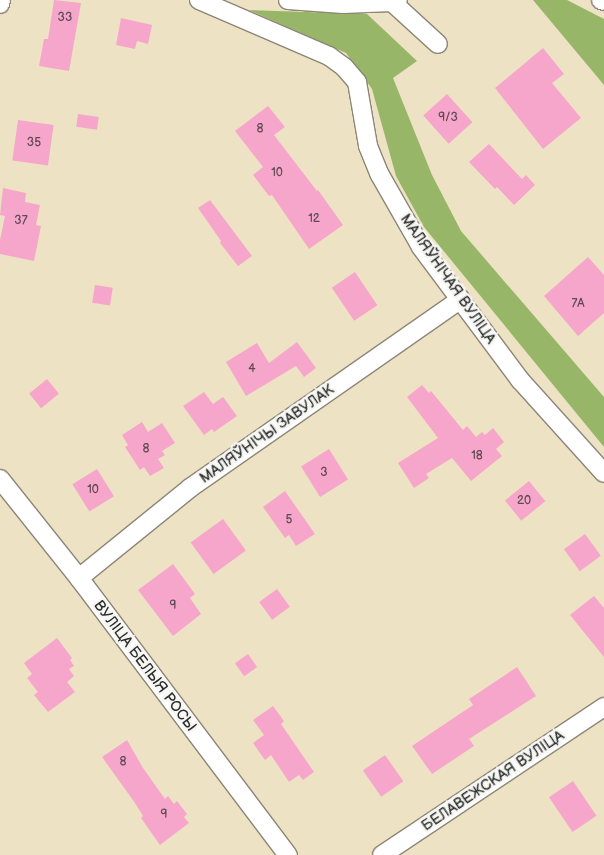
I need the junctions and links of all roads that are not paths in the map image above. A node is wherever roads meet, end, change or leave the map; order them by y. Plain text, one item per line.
1 (1, 0) edge
2 (200, 0) edge
3 (288, 0) edge
4 (395, 1) edge
5 (0, 4) edge
6 (438, 44) dead end
7 (461, 299) junction
8 (604, 473) edge
9 (0, 480) edge
10 (79, 578) junction
11 (604, 707) edge
12 (288, 855) edge
13 (382, 855) edge

1 - 5 street
2 - 7 street, МАЛЯЎНІЧАЯ ВУЛІЦА
3 - 4 street
4 - 6 street
7 - 8 street, МАЛЯЎНІЧАЯ ВУЛІЦА
7 - 10 street, МАЛЯЎНІЧЫ ЗАВУЛАК
9 - 10 street, ВУЛІЦА БЕЛЫЯ РОСЫ
10 - 12 street, ВУЛІЦА БЕЛЫЯ РОСЫ
11 - 13 street, БЕЛАВЕЖСКАЯ ВУЛІЦА

